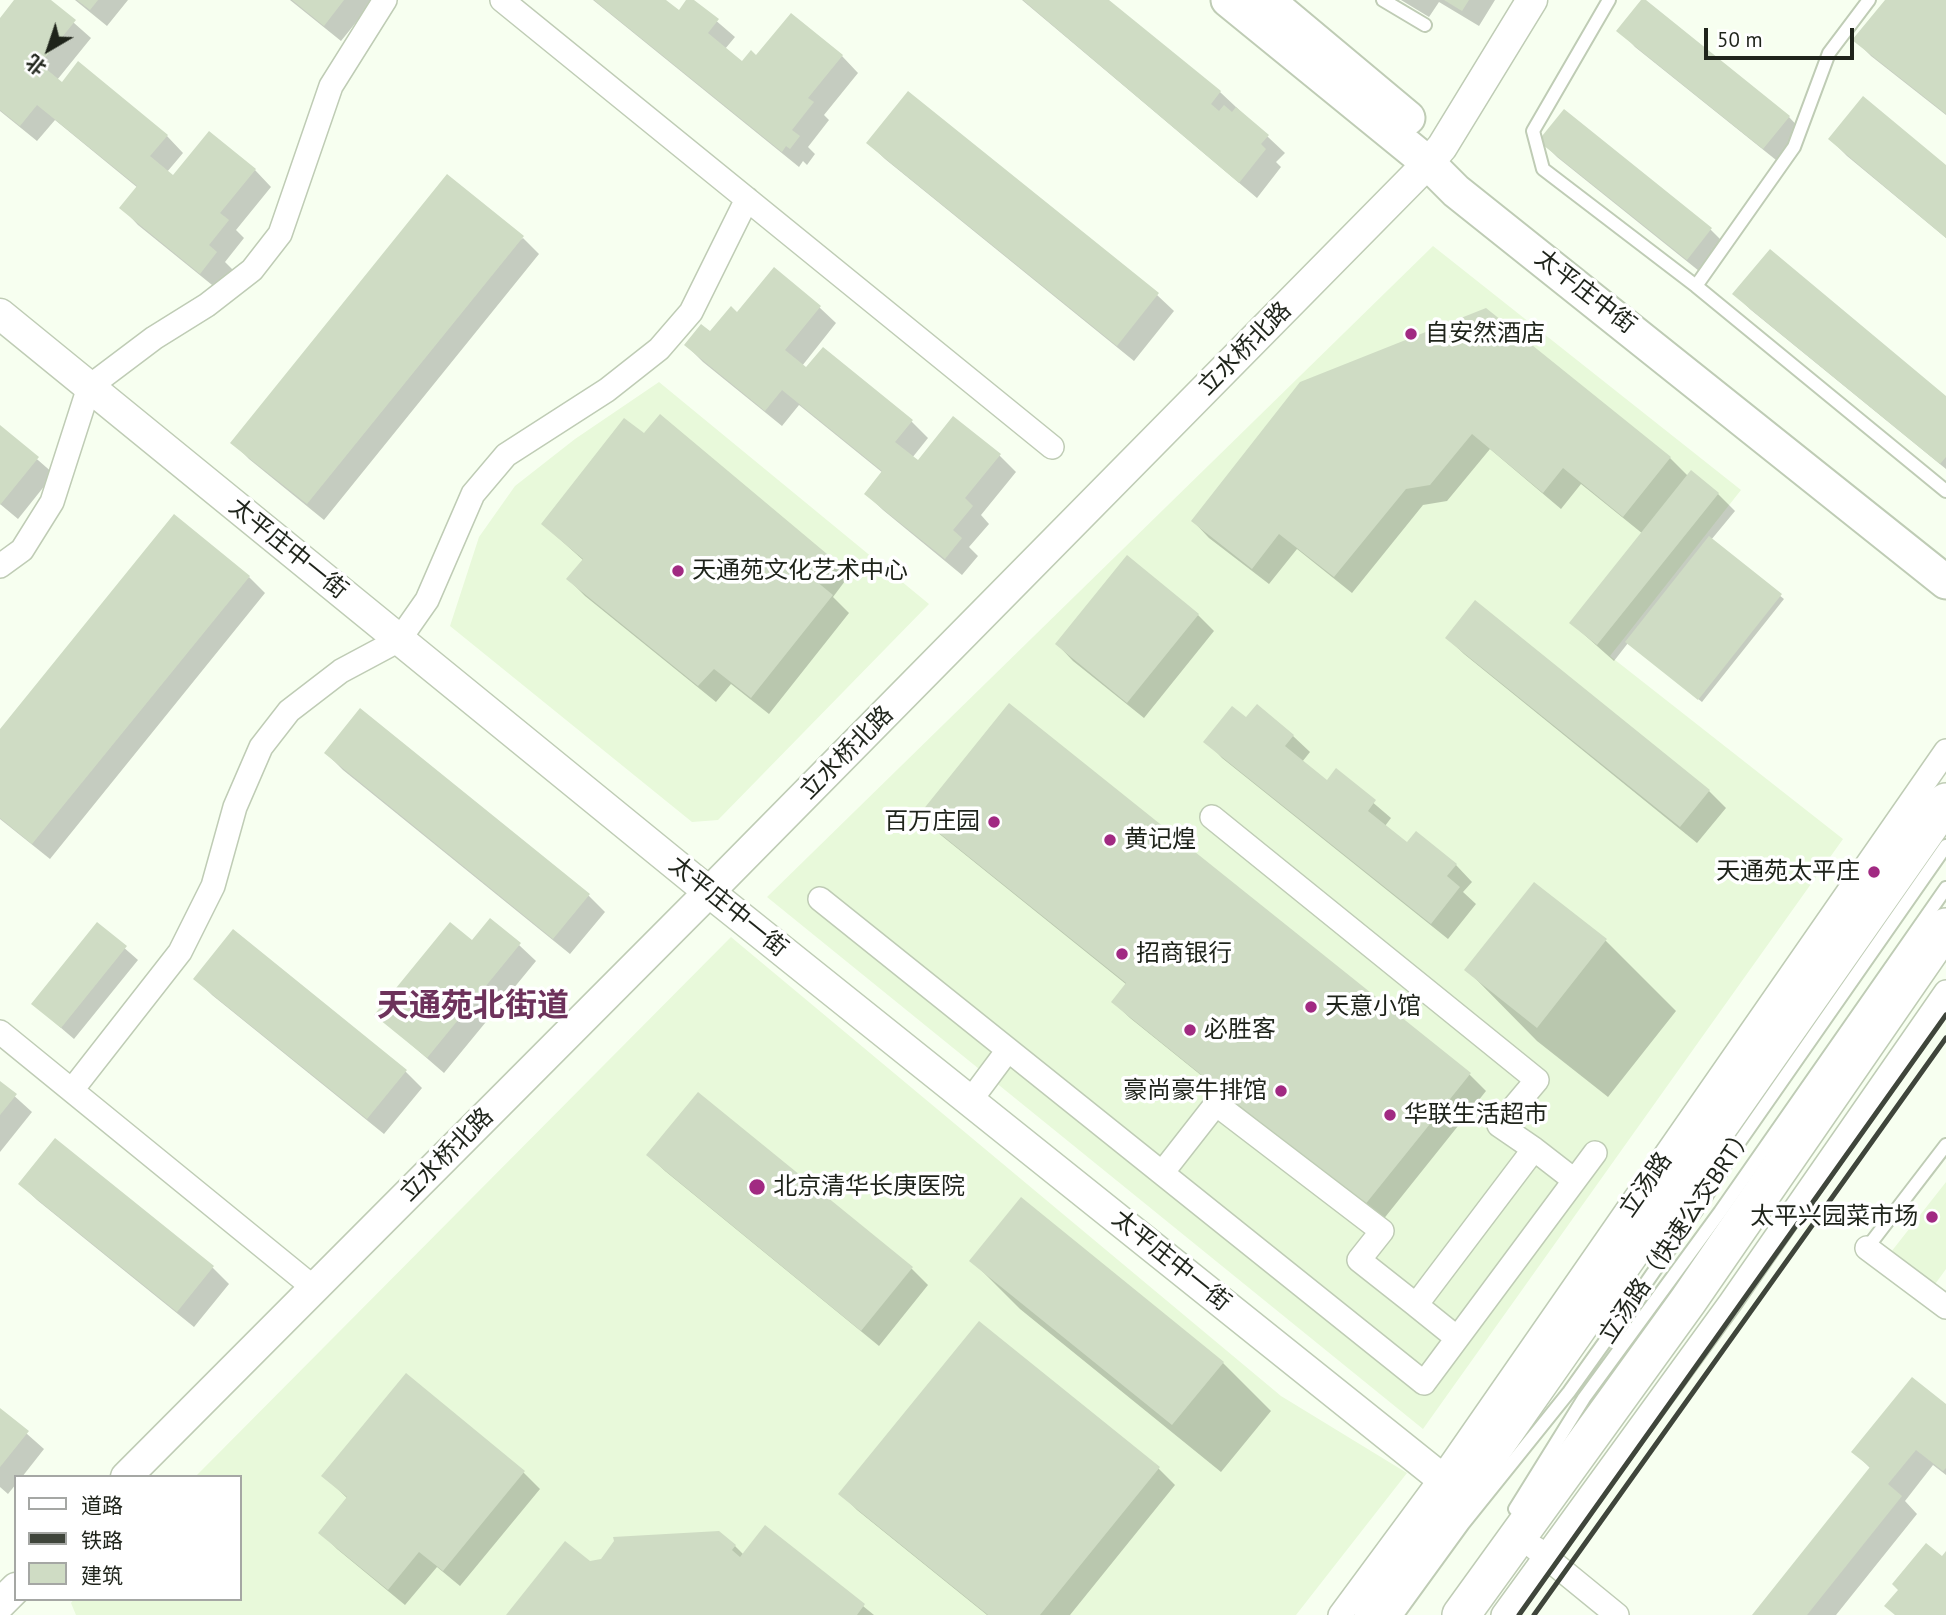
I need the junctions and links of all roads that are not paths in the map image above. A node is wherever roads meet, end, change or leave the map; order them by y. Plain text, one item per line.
1 (385, 0) edge
2 (502, 0) edge
3 (1228, 0) edge
4 (1267, 0) edge
5 (1383, 0) edge
6 (1532, 0) edge
7 (1609, 0) edge
8 (1869, 0) edge
9 (1425, 25) dead end
10 (1435, 155) junction
11 (747, 199) junction
12 (1696, 286) junction
13 (0, 314) edge
14 (89, 387) junction
15 (1052, 447) dead end
16 (1946, 491) edge
17 (1946, 552) edge
18 (0, 566) edge
19 (1946, 582) edge
20 (399, 640) junction
21 (1946, 751) edge
22 (1946, 802) edge
23 (1212, 817) dead end
24 (1946, 846) edge
25 (1946, 887) edge
26 (709, 892) junction
27 (820, 899) dead end
28 (1946, 927) edge
29 (1946, 992) edge
30 (0, 1032) edge
31 (1009, 1050) junction
32 (72, 1090) junction
33 (970, 1101) junction
34 (1946, 1145) edge
35 (1534, 1149) junction
36 (1595, 1153) dead end
37 (1162, 1173) junction
38 (1574, 1180) junction
39 (1867, 1248) joint
40 (314, 1288) junction
41 (1416, 1305) junction
42 (1946, 1307) edge
43 (1457, 1338) junction
44 (128, 1475) edge
45 (1451, 1486) junction
46 (1525, 1538) junction
47 (14, 1590) edge
48 (0, 1604) edge
49 (1340, 1615) edge
50 (1373, 1615) edge
51 (1397, 1615) edge
52 (1461, 1615) edge
53 (1503, 1615) edge
54 (1617, 1615) edge

1 - 14 street
2 - 11 street
3 - 10 main road, 太平庄中街
4 - 10 main road, 太平庄中街
5 - 9 lane
6 - 10 street, 立水桥北路
7 - 12 lane
8 - 12 lane
10 - 17 main road, 太平庄中街
10 - 19 main road, 太平庄中街
10 - 26 street, 立水桥北路
11 - 15 street
11 - 20 street
12 - 16 lane
13 - 14 street, 太平庄中一街
14 - 18 street
14 - 20 street, 太平庄中一街
20 - 26 street, 太平庄中一街
20 - 32 street
21 - 45 street, 立汤路
22 - 45 main road, 立汤路
23 - 35 street
24 - 51 lane, 立汤路（快速公交BRT）
25 - 46 lane, 立汤路（快速公交BRT）
26 - 33 street, 太平庄中一街
26 - 40 street, 立水桥北路
27 - 31 street
28 - 46 main road
29 - 46 street
30 - 32 street
31 - 33 street
31 - 37 street
32 - 40 street
33 - 45 street, 太平庄中一街
34 - 39 lane
35 - 38 street
35 - 41 street
36 - 38 street
37 - 41 street
37 - 43 street
38 - 43 street
39 - 42 street
40 - 44 street, 立水桥北路
41 - 43 street
45 - 49 street, 立汤路
45 - 50 main road, 立汤路
46 - 52 main road
46 - 53 street
46 - 54 street
47 - 48 street

